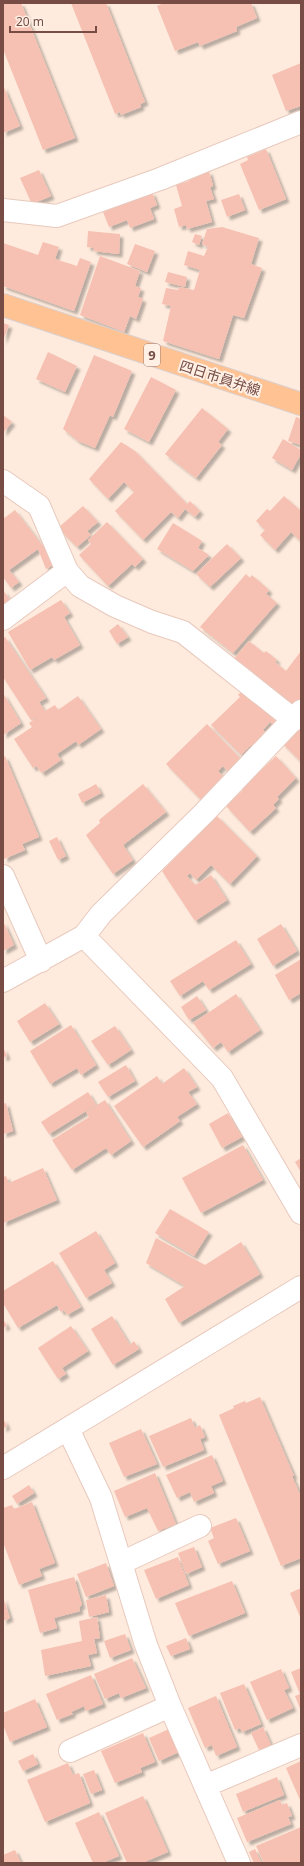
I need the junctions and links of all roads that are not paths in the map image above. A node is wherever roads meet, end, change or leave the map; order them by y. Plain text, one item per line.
1 (301, 122) edge
2 (3, 210) edge
3 (3, 305) edge
4 (301, 404) edge
5 (3, 481) edge
6 (67, 571) junction
7 (3, 619) edge
8 (297, 715) edge
9 (3, 876) edge
10 (84, 936) junction
11 (41, 961) junction
12 (3, 981) edge
13 (301, 1213) edge
14 (301, 1287) edge
15 (68, 1428) junction
16 (3, 1468) edge
17 (200, 1526) dead end
18 (121, 1563) junction
19 (170, 1706) junction
20 (301, 1745) edge
21 (70, 1751) dead end
22 (205, 1786) junction
23 (232, 1861) edge

1 - 2 street
3 - 4 main road, 四日市員弁線 / 9
5 - 6 street
6 - 7 street
6 - 8 street
8 - 10 street
9 - 11 street
10 - 11 street
10 - 13 street
11 - 12 street
14 - 15 street
15 - 16 street
15 - 18 street
17 - 18 street
18 - 19 street
19 - 21 street
19 - 22 street
20 - 22 street
22 - 23 street

